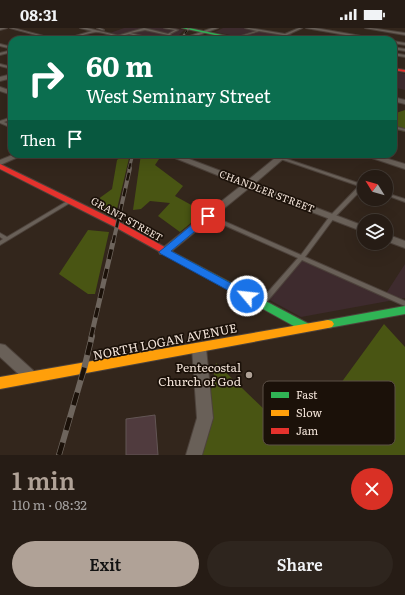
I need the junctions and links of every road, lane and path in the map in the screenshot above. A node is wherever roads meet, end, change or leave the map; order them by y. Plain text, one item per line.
1 (5, 28) edge
2 (11, 28) edge
3 (82, 28) edge
4 (110, 28) edge
5 (137, 28) edge
6 (149, 28) edge
7 (165, 28) edge
8 (184, 28) edge
9 (216, 28) edge
10 (246, 28) edge
11 (264, 28) edge
12 (301, 28) edge
13 (308, 28) edge
14 (366, 28) edge
15 (0, 29) edge
16 (97, 29) edge
17 (144, 29) junction
18 (140, 30) junction
19 (258, 30) junction
20 (204, 32) junction
21 (128, 34) junction
22 (169, 34) joint
23 (405, 34) edge
24 (285, 35) junction
25 (42, 36) edge
26 (76, 36) edge
27 (118, 36) joint
28 (138, 36) edge
29 (192, 36) edge
30 (225, 36) edge
31 (246, 36) edge
32 (291, 36) edge
33 (353, 36) edge
34 (13, 158) edge
35 (180, 158) edge
36 (280, 158) edge
37 (287, 158) edge
38 (378, 158) edge
39 (0, 165) edge
40 (405, 166) edge
41 (248, 184) junction
42 (357, 184) edge
43 (357, 192) edge
44 (393, 197) edge
45 (405, 201) edge
46 (71, 202) junction
47 (208, 216) junction
48 (332, 217) junction
49 (357, 226) edge
50 (0, 235) edge
51 (7, 239) junction
52 (393, 240) edge
53 (0, 243) edge
54 (405, 245) edge
55 (164, 252) junction
56 (302, 257) junction
57 (261, 304) junction
58 (405, 304) edge
59 (405, 310) edge
60 (305, 328) junction
61 (199, 348) junction
62 (0, 349) edge
63 (31, 377) junction
64 (0, 383) edge
65 (194, 455) edge

1 - 15 street
2 - 25 lane
3 - 16 street
4 - 16 street
5 - 18 lane
6 - 17 lane
7 - 22 lane
8 - 20 street
9 - 20 street
10 - 19 lane
11 - 19 lane
12 - 24 lane
13 - 33 street
14 - 23 lane
16 - 26 street
16 - 27 street
17 - 18 lane
17 - 22 lane
18 - 21 lane
19 - 24 lane
19 - 31 lane
20 - 29 street
20 - 30 street
21 - 27 lane
21 - 28 lane
24 - 32 lane
34 - 39 street
35 - 41 street, CHANDLER STREET
36 - 41 street
37 - 42 lane
38 - 40 street
39 - 46 street, GRANT STREET
41 - 47 street
41 - 48 street, CHANDLER STREET
43 - 48 lane
44 - 45 lane
46 - 51 lane
46 - 55 street, GRANT STREET
47 - 55 street
47 - 56 lane
48 - 49 street, CHANDLER STREET
48 - 56 lane
50 - 51 lane
51 - 53 lane
52 - 54 street
55 - 57 street, GRANT STREET
56 - 57 lane
56 - 58 lane
57 - 60 street, GRANT STREET
59 - 60 street, NORTH LOGAN AVENUE
60 - 61 street, NORTH LOGAN AVENUE
61 - 63 street, NORTH LOGAN AVENUE
61 - 65 street
62 - 63 street
63 - 64 street, NORTH LOGAN AVENUE

